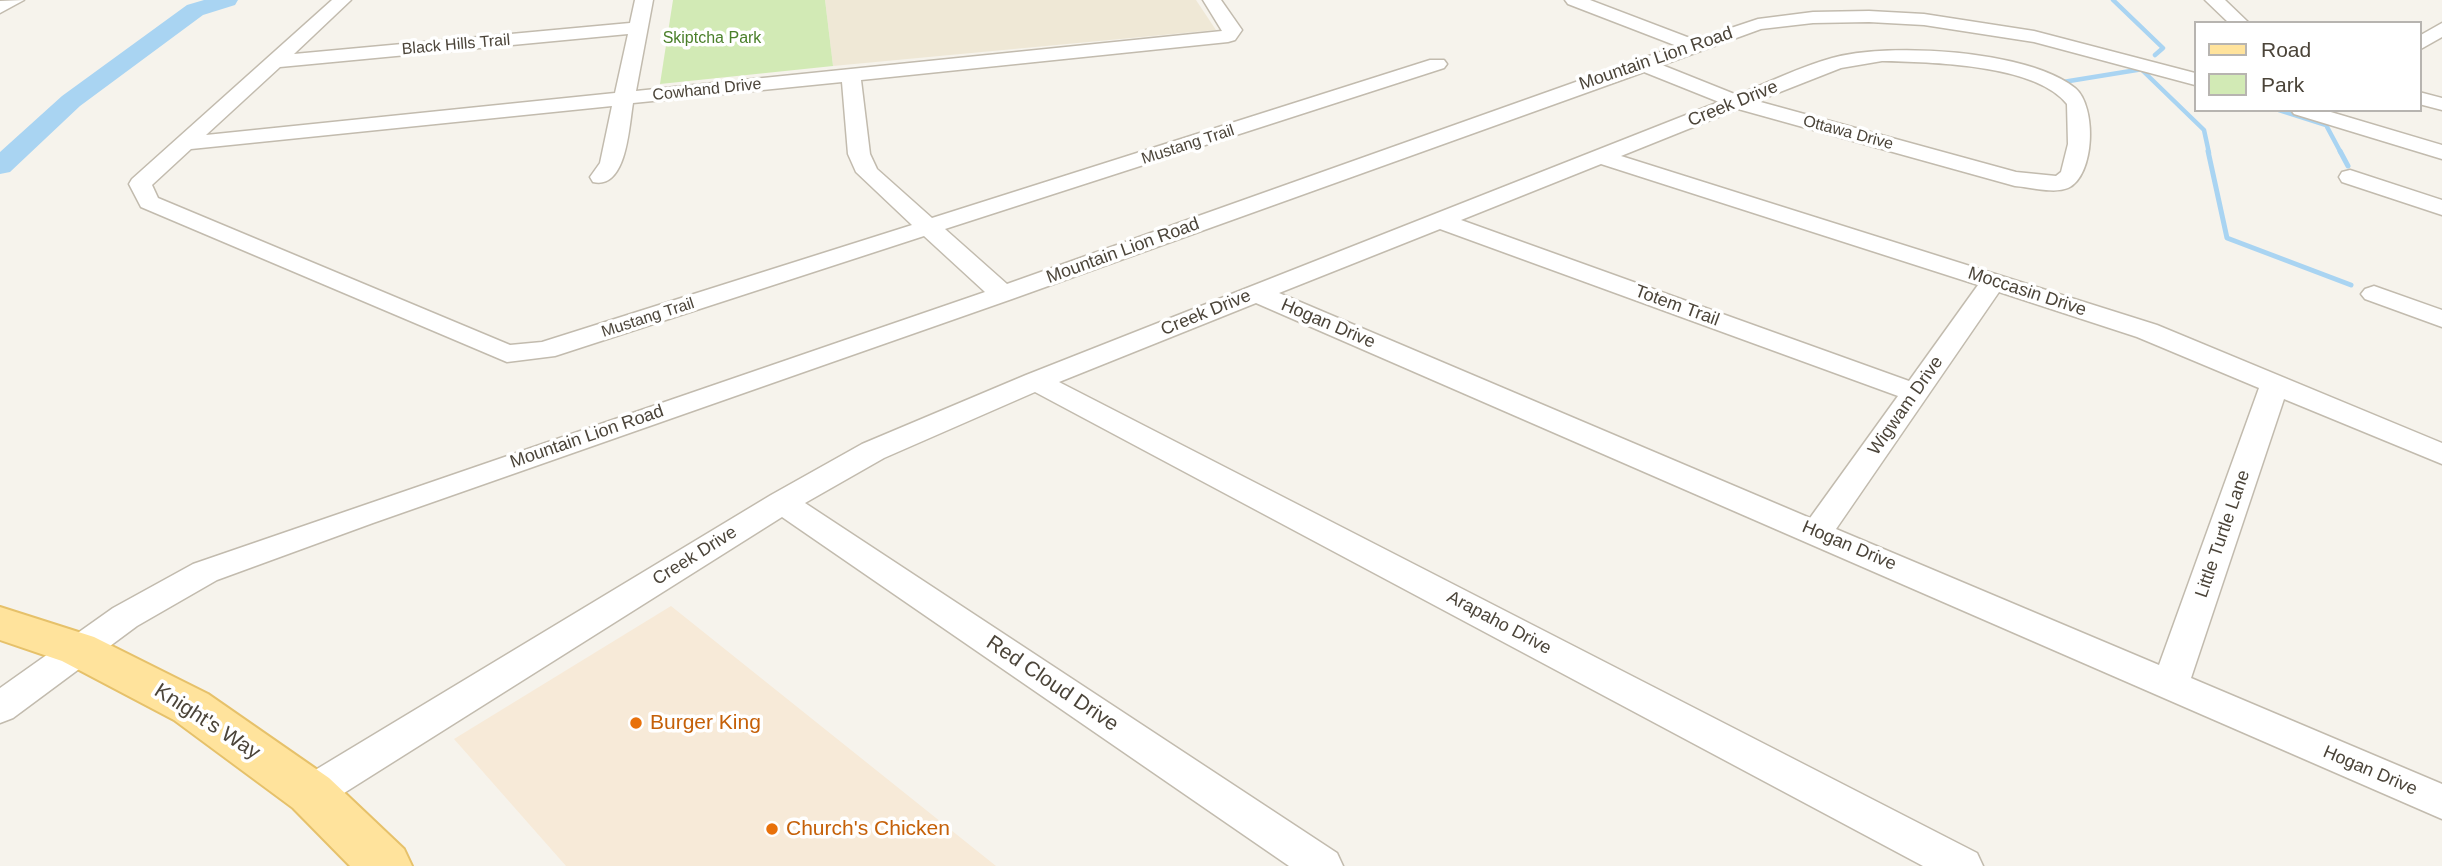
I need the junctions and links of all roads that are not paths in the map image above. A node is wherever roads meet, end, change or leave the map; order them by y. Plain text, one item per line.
1 (15, 0) edge
2 (342, 0) edge
3 (644, 0) edge
4 (1212, 0) edge
5 (1574, 0) edge
6 (1830, 0) edge
7 (2214, 0) edge
8 (0, 8) edge
9 (1853, 13) junction
10 (2238, 21) edge
11 (638, 28) junction
12 (1692, 46) junction
13 (273, 62) junction
14 (1437, 64) dead end
15 (1642, 64) junction
16 (851, 75) junction
17 (2194, 79) edge
18 (625, 99) junction
19 (2421, 99) edge
20 (1736, 102) junction
21 (2442, 104) edge
22 (2308, 112) edge
23 (181, 144) junction
24 (2442, 152) edge
25 (1602, 156) junction
26 (601, 177) dead end
27 (2350, 177) dead end
28 (2060, 183) joint
29 (2442, 208) edge
30 (1438, 220) junction
31 (931, 228) junction
32 (1994, 281) junction
33 (1256, 293) junction
34 (1003, 294) junction
35 (2374, 294) dead end
36 (2442, 319) edge
37 (1036, 381) junction
38 (2275, 383) junction
39 (1916, 393) junction
40 (2442, 454) edge
41 (782, 502) junction
42 (1817, 532) junction
43 (0, 623) edge
44 (78, 649) junction
45 (2171, 685) junction
46 (0, 708) edge
47 (311, 793) junction
48 (2442, 802) edge
49 (384, 866) edge
50 (1322, 866) edge
51 (1962, 866) edge

1 - 8 street
2 - 13 street, Mustang Trail
3 - 11 street
4 - 16 street, Cowhand Drive
5 - 12 street
6 - 9 street
7 - 10 street
9 - 12 street, Mountain Lion Road
9 - 17 street, Mountain Lion Road
11 - 13 street, Black Hills Trail
11 - 18 street
12 - 15 street, Mountain Lion Road
13 - 23 street, Mustang Trail
14 - 31 street, Mustang Trail
15 - 20 street, Ottawa Drive
15 - 34 street, Mountain Lion Road
16 - 18 street, Cowhand Drive
16 - 31 street
18 - 23 street, Cowhand Drive
18 - 26 street
19 - 21 street
20 - 25 street, Creek Drive
20 - 28 street, Ottawa Drive
20 - 28 street, Creek Drive
22 - 24 street
23 - 31 street, Mustang Trail
25 - 30 street, Creek Drive
25 - 32 street, Moccasin Drive
27 - 29 street
30 - 33 street, Creek Drive
30 - 39 street, Totem Trail
31 - 34 street
32 - 38 street, Moccasin Drive
32 - 39 street, Wigwam Drive
33 - 37 street, Creek Drive
33 - 42 street, Hogan Drive
34 - 44 street, Mountain Lion Road
35 - 36 street
37 - 41 street, Creek Drive
37 - 51 street, Arapaho Drive
38 - 40 street, Moccasin Drive
38 - 45 street, Little Turtle Lane
39 - 42 street, Wigwam Drive
41 - 47 street, Creek Drive
41 - 50 street, Red Cloud Drive
42 - 45 street, Hogan Drive
43 - 44 main road, Knight's Way
44 - 46 street, Mountain Lion Road
44 - 47 main road, Knight's Way
45 - 48 street, Hogan Drive
47 - 49 main road, Knight's Way

